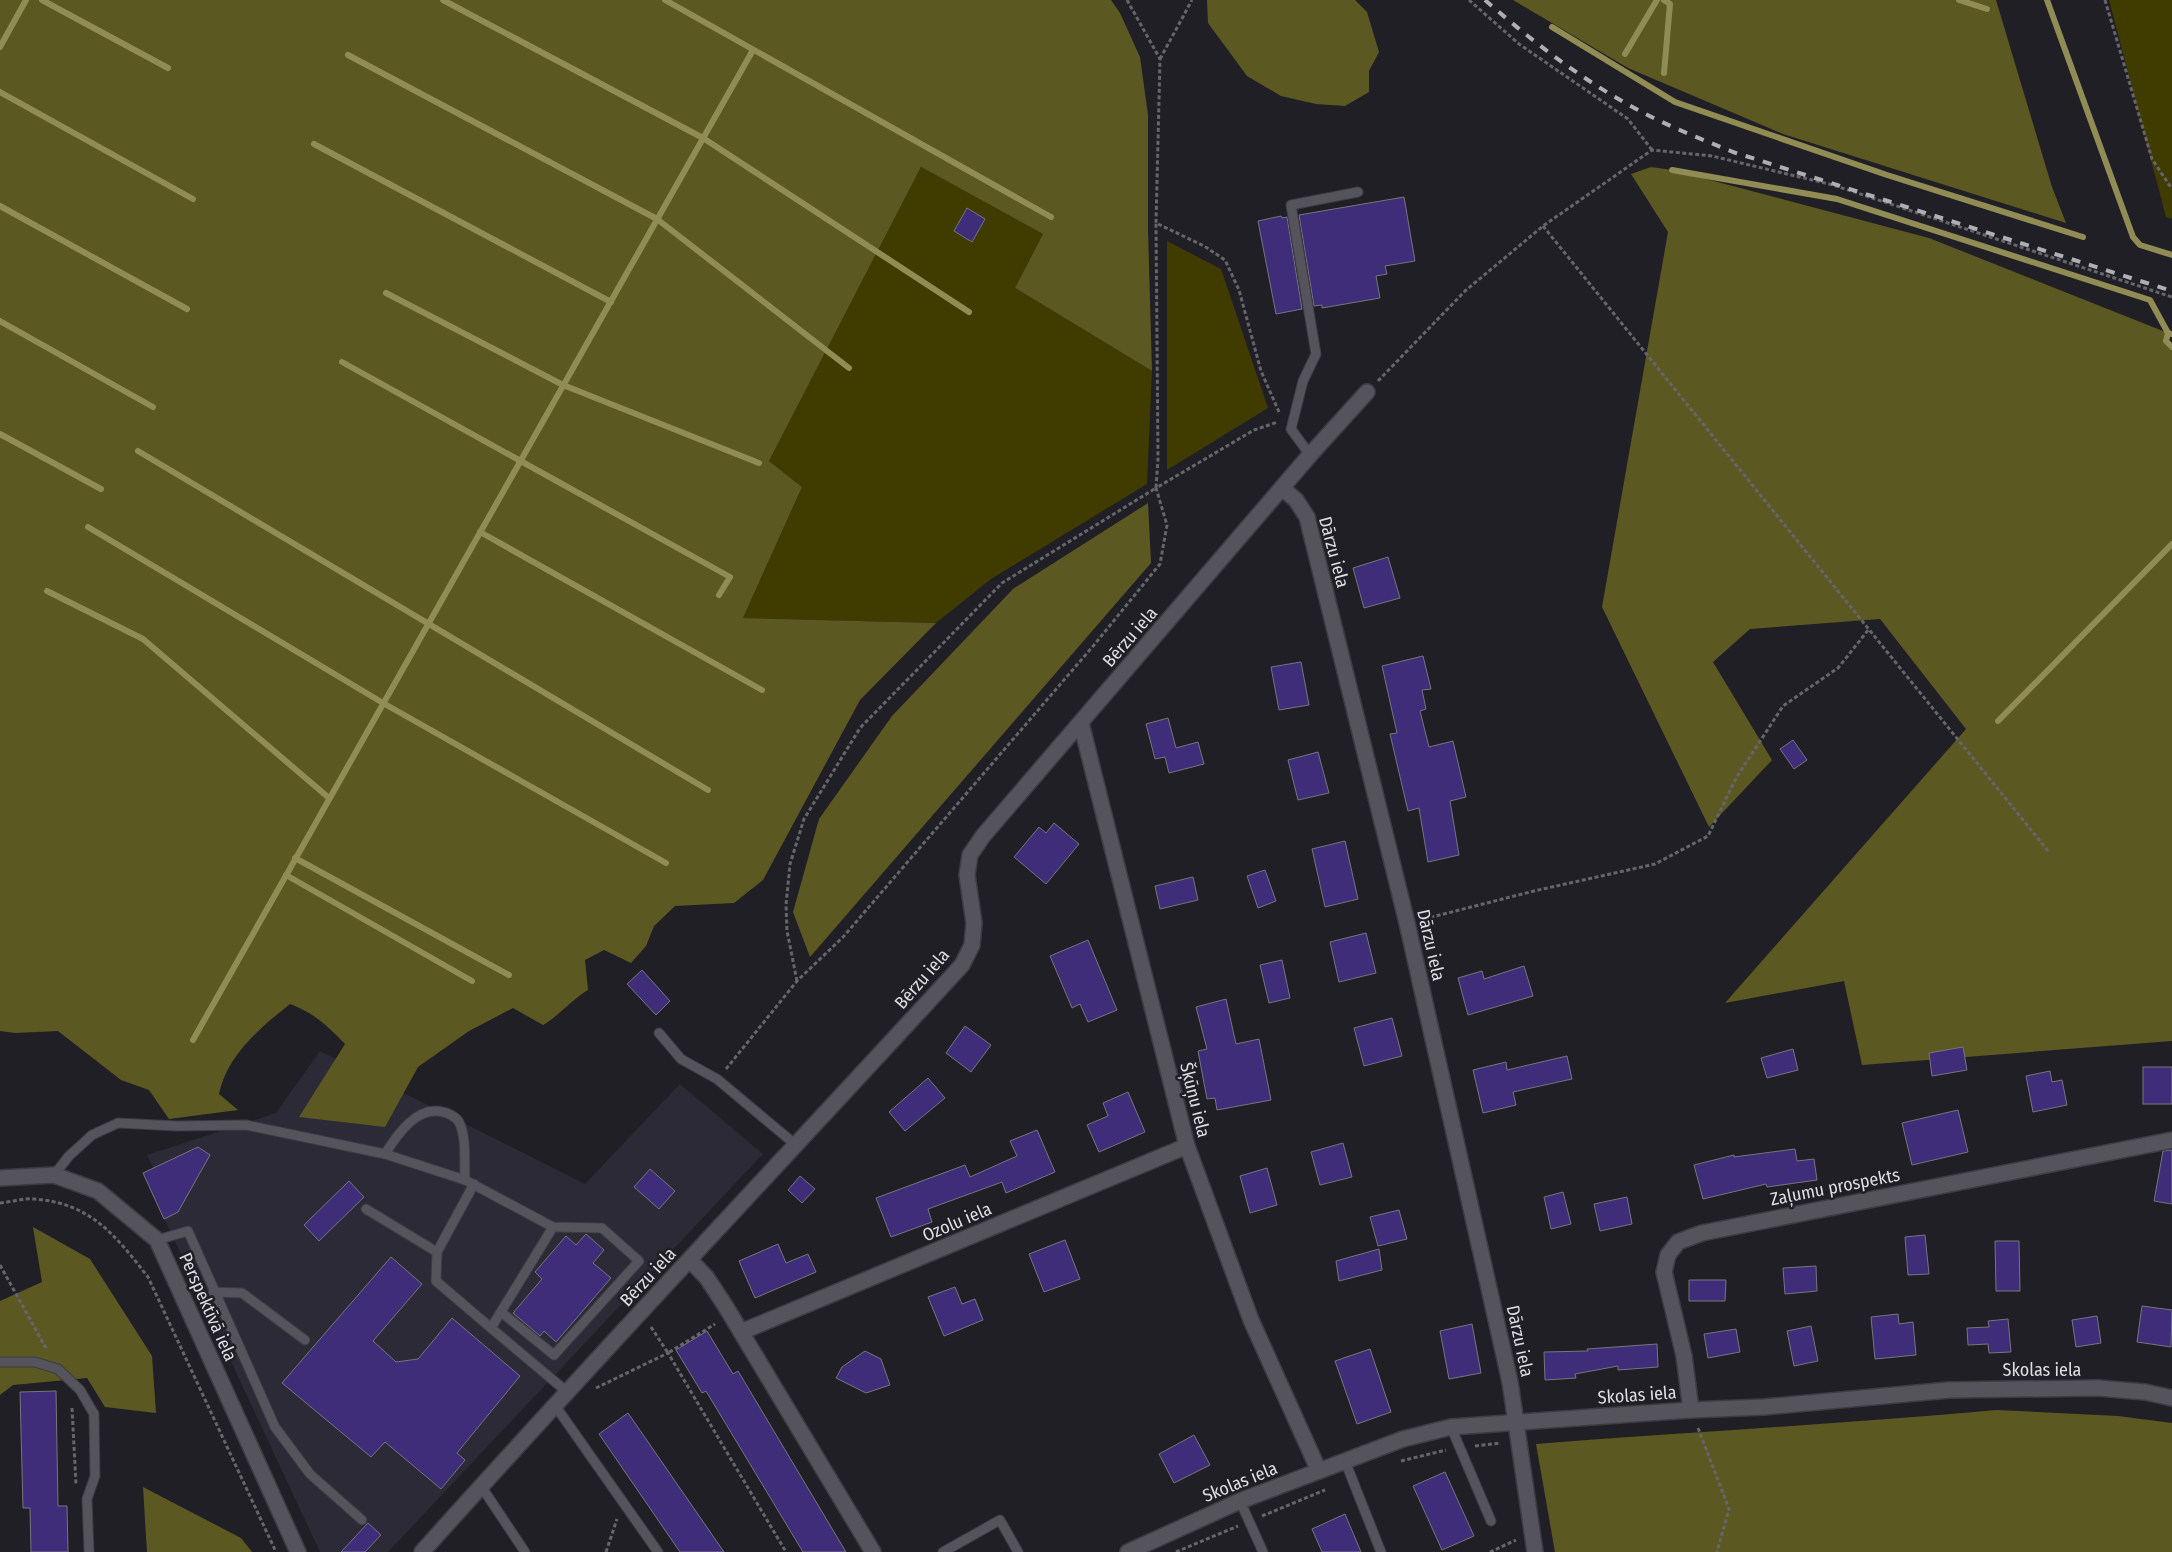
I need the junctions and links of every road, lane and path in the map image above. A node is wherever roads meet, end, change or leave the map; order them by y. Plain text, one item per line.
1 (1128, 0) edge
2 (1192, 0) edge
3 (1470, 0) edge
4 (2105, 0) edge
5 (1160, 59) junction
6 (1652, 150) junction
7 (2172, 189) edge
8 (1358, 192) dead end
9 (1156, 223) junction
10 (1543, 226) junction
11 (2172, 297) edge
12 (1367, 392) joint
13 (1310, 455) junction
14 (1156, 488) junction
15 (1282, 488) junction
16 (1869, 629) junction
17 (1081, 723) junction
18 (2048, 852) dead end
19 (1407, 924) junction
20 (797, 982) junction
21 (658, 1033) dead end
22 (718, 1079) junction
23 (2172, 1140) edge
24 (796, 1145) junction
25 (1187, 1146) junction
26 (385, 1154) junction
27 (54, 1175) junction
28 (0, 1178) edge
29 (470, 1182) junction
30 (0, 1203) edge
31 (366, 1209) dead end
32 (553, 1226) junction
33 (157, 1240) junction
34 (436, 1252) junction
35 (690, 1260) junction
36 (0, 1265) edge
37 (213, 1292) junction
38 (501, 1312) junction
39 (642, 1312) junction
40 (730, 1314) junction
41 (491, 1328) junction
42 (741, 1332) junction
43 (305, 1340) dead end
44 (668, 1353) junction
45 (0, 1362) edge
46 (58, 1369) junction
47 (566, 1391) junction
48 (2172, 1398) edge
49 (72, 1404) dead end
50 (554, 1404) junction
51 (1691, 1410) junction
52 (1517, 1422) junction
53 (1451, 1427) junction
54 (1511, 1442) dead end
55 (1458, 1448) junction
56 (1345, 1461) junction
57 (1400, 1461) dead end
58 (1319, 1471) junction
59 (1352, 1478) junction
60 (481, 1486) junction
61 (76, 1489) dead end
62 (1240, 1500) junction
63 (626, 1506) junction
64 (362, 1520) dead end
65 (1250, 1521) junction
66 (1491, 1521) dead end
67 (1521, 1538) dead end
68 (1143, 1548) edge
69 (89, 1552) edge
70 (276, 1552) edge
71 (298, 1552) edge
72 (422, 1552) edge
73 (526, 1552) edge
74 (606, 1552) edge
75 (658, 1552) edge
76 (786, 1552) edge
77 (873, 1552) edge
78 (943, 1552) edge
79 (1018, 1552) edge
80 (1128, 1552) edge
81 (1176, 1552) edge
82 (1263, 1552) edge
83 (1381, 1552) edge
84 (1490, 1552) edge
85 (1535, 1552) edge
86 (1718, 1552) edge

1 - 5 path
2 - 5 path
3 - 6 path
4 - 7 path
5 - 9 path
6 - 10 path
6 - 11 path
8 - 13 lane
9 - 14 path
9 - 14 path
10 - 12 path
10 - 16 path
12 - 13 street, Bērzu iela
13 - 15 street, Bērzu iela
14 - 20 path
14 - 20 path
15 - 17 street, Bērzu iela
15 - 19 street, Dārzu iela
16 - 18 path
16 - 19 path
17 - 24 street, Bērzu iela
17 - 25 street, Šķūņu iela
19 - 52 street, Dārzu iela
20 - 22 path
21 - 22 lane
22 - 24 lane
23 - 51 street, Zaļumu prospekts
24 - 35 street, Bērzu iela
25 - 42 street, Ozolu iela
25 - 58 street, Šķūņu iela
26 - 27 lane
26 - 29 lane
26 - 29 lane
27 - 28 street, Perspektīvā iela
27 - 33 street, Perspektīvā iela
29 - 32 lane
29 - 34 lane
30 - 70 path
31 - 34 lane
32 - 38 lane
32 - 38 lane
33 - 37 lane
33 - 71 street, Perspektīvā iela
34 - 41 lane
35 - 39 street, Bērzu iela
35 - 40 street
36 - 46 path
37 - 43 lane
37 - 64 lane
38 - 41 lane
39 - 44 path
39 - 47 street, Bērzu iela
40 - 42 street
40 - 44 path
41 - 47 lane
42 - 77 street
44 - 47 path
44 - 76 path
45 - 46 lane
46 - 69 lane
47 - 50 street, Bērzu iela
48 - 51 street, Skolas iela
49 - 61 path
50 - 60 street, Bērzu iela
50 - 63 lane
51 - 52 street, Skolas iela
51 - 86 path
52 - 53 street, Skolas iela
52 - 85 street, Dārzu iela
53 - 55 lane
53 - 56 street, Skolas iela
54 - 55 path
55 - 57 path
55 - 66 lane
56 - 58 street, Skolas iela
56 - 59 lane
58 - 62 street, Skolas iela
59 - 65 path
59 - 83 lane
60 - 72 street, Bērzu iela
60 - 73 lane
62 - 65 lane
62 - 68 street, Skolas iela
63 - 74 path
63 - 75 lane
65 - 81 path
65 - 82 lane
67 - 84 path
68 - 80 street, Skolas iela
78 - 79 lane

